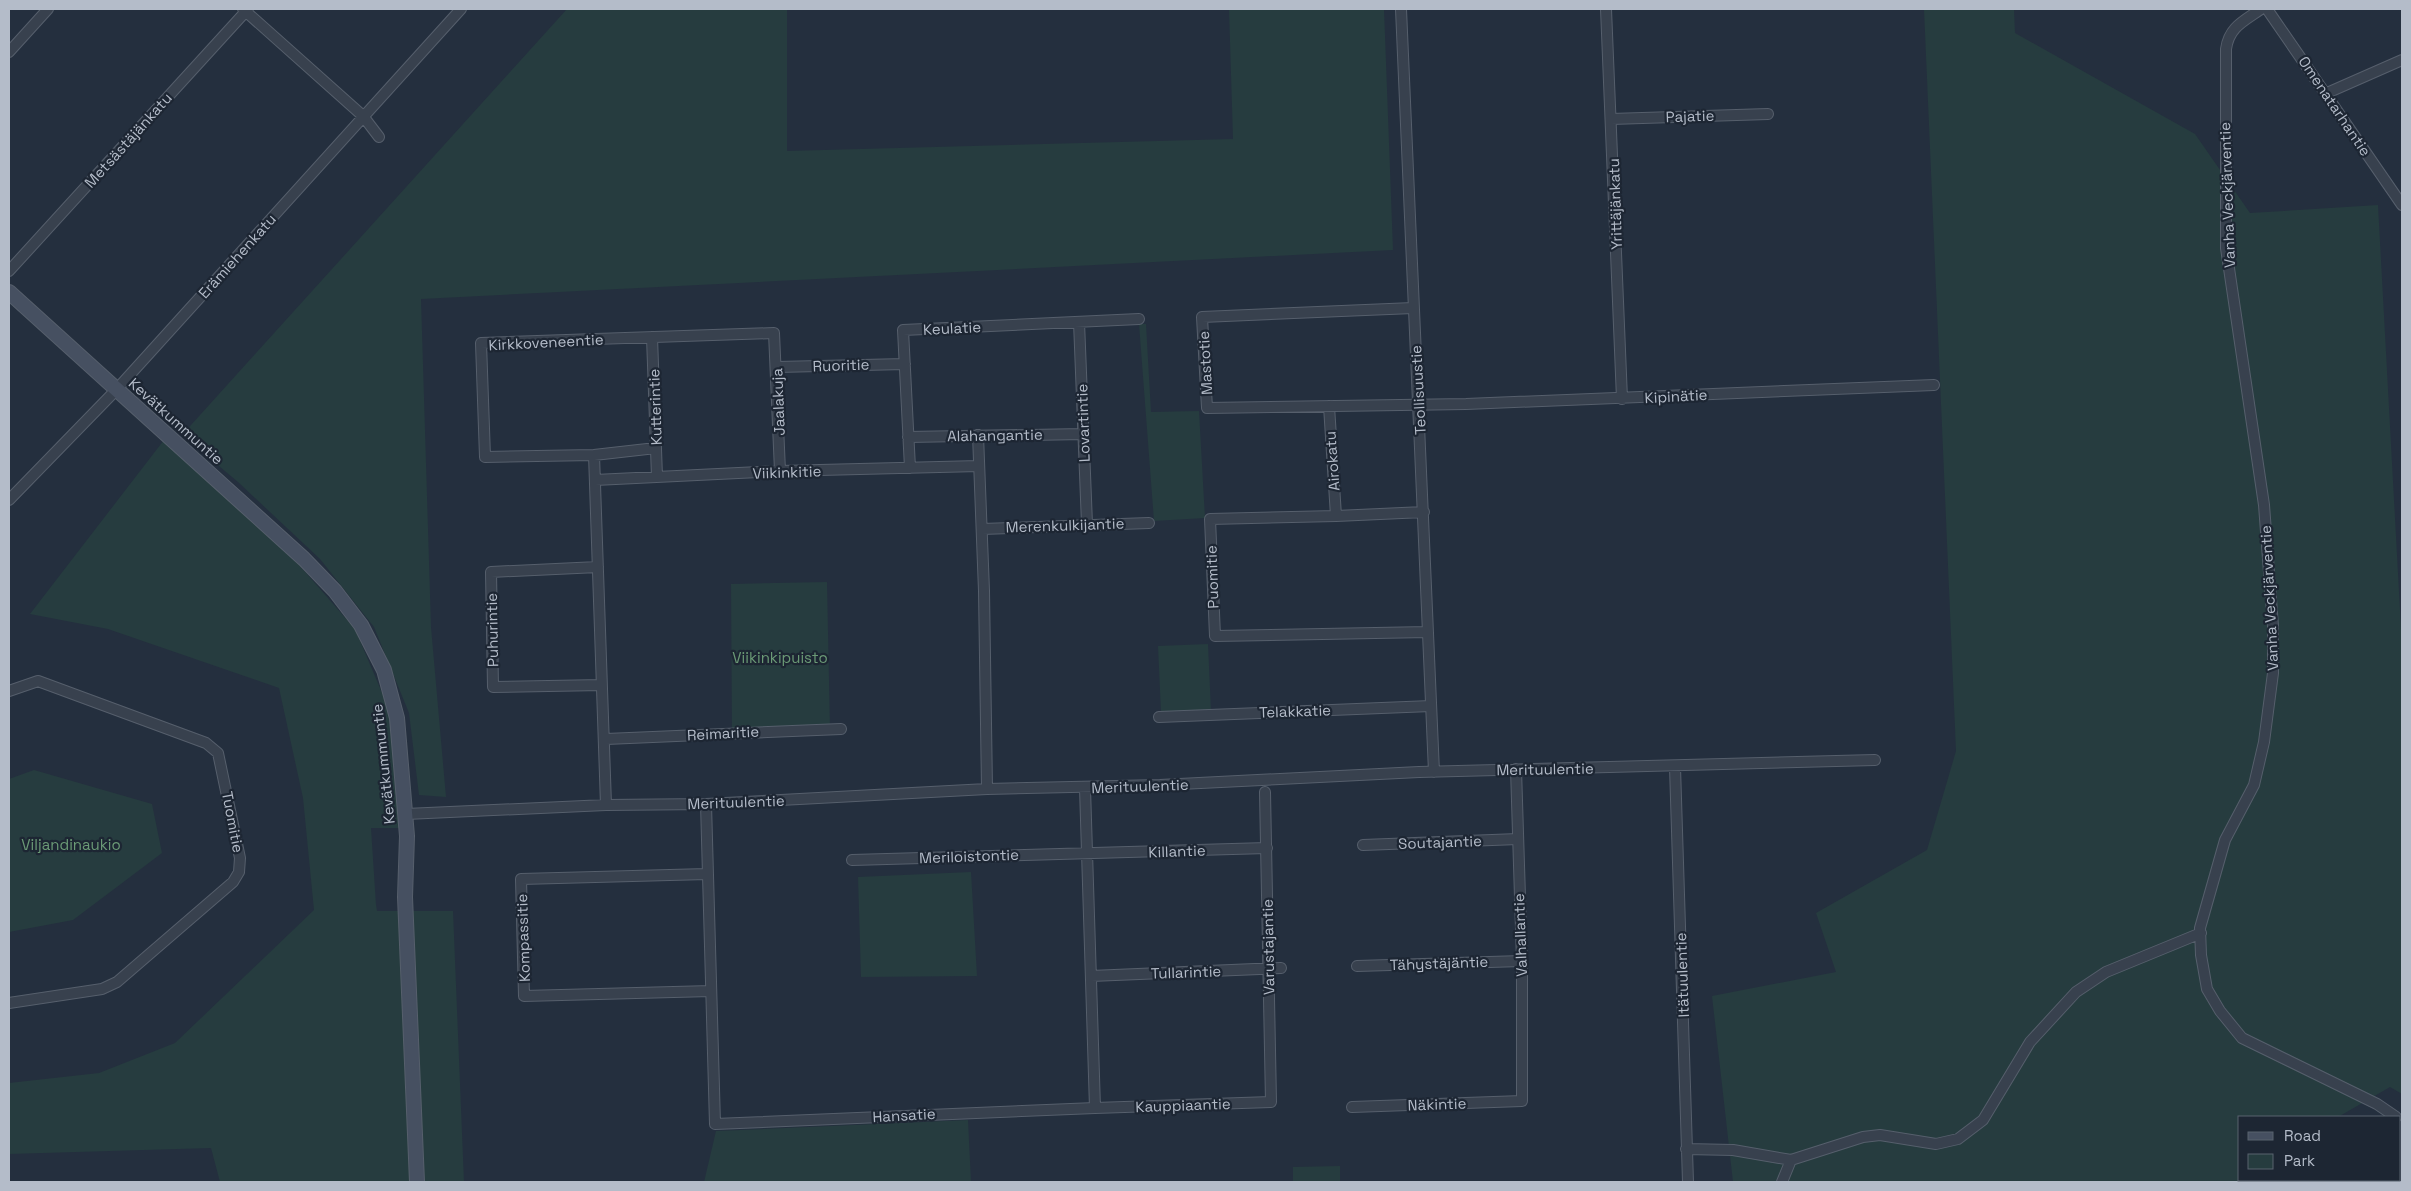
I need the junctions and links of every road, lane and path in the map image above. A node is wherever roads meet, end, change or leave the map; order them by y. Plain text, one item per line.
1 (48, 9) edge
2 (461, 9) edge
3 (1401, 9) edge
4 (1606, 9) edge
5 (2261, 9) edge
6 (2267, 9) edge
7 (246, 10) edge
8 (9, 52) edge
9 (2402, 60) edge
10 (2326, 92) junction
11 (1768, 114) dead end
12 (362, 116) junction
13 (1611, 119) junction
14 (379, 136) dead end
15 (2402, 205) edge
16 (9, 271) edge
17 (9, 292) edge
18 (1414, 308) junction
19 (1139, 319) dead end
20 (1079, 322) junction
21 (774, 333) joint
22 (652, 337) junction
23 (905, 364) junction
24 (777, 367) junction
25 (1934, 385) dead end
26 (117, 389) junction
27 (1622, 399) junction
28 (1419, 404) junction
29 (1328, 406) junction
30 (1083, 434) junction
31 (978, 435) junction
32 (908, 437) junction
33 (656, 448) junction
34 (594, 454) junction
35 (979, 466) junction
36 (910, 468) junction
37 (780, 471) junction
38 (657, 477) junction
39 (595, 480) junction
40 (9, 500) edge
41 (1424, 512) junction
42 (1336, 516) junction
43 (1149, 522) dead end
44 (1087, 524) junction
45 (982, 528) junction
46 (598, 567) junction
47 (1428, 632) junction
48 (602, 685) junction
49 (9, 691) edge
50 (1431, 706) junction
51 (1159, 717) dead end
52 (841, 729) dead end
53 (606, 739) junction
54 (1875, 760) dead end
55 (1675, 767) junction
56 (1516, 770) junction
57 (1434, 772) junction
58 (1085, 788) junction
59 (987, 789) junction
60 (1266, 792) dead end
61 (706, 804) junction
62 (606, 805) junction
63 (406, 814) junction
64 (1518, 839) junction
65 (1363, 845) dead end
66 (1267, 848) junction
67 (1086, 854) junction
68 (852, 860) dead end
69 (707, 874) junction
70 (2201, 934) junction
71 (1522, 961) junction
72 (1356, 966) dead end
73 (1269, 968) junction
74 (1281, 968) dead end
75 (1091, 976) junction
76 (711, 991) junction
77 (9, 1003) edge
78 (1522, 1101) joint
79 (1271, 1102) joint
80 (1352, 1107) dead end
81 (1095, 1108) junction
82 (2395, 1116) edge
83 (1686, 1149) junction
84 (1791, 1160) junction
85 (417, 1182) edge
86 (1688, 1182) edge
87 (1782, 1182) edge

1 - 8 street
2 - 12 street, Erämiehenkatu
3 - 18 street, Teollisuustie
4 - 13 street, Yrittäjänkatu
5 - 70 street, Vanha Veckjärventie
6 - 10 street, Omenatarhantie
7 - 12 street
7 - 16 street, Metsästäjänkatu
9 - 10 street
10 - 15 street, Omenatarhantie
11 - 13 street, Pajatie
12 - 14 street
12 - 26 street, Erämiehenkatu
13 - 27 street, Yrittäjänkatu
17 - 26 street, Kevätkummuntie
18 - 28 street, Teollisuustie
18 - 29 street, Mastotie
19 - 20 street, Keulatie
20 - 23 street, Keulatie
20 - 30 street, Lovartintie
21 - 22 street, Kirkkoveneentie
21 - 24 street, Jaalakuja
22 - 33 street, Kutterintie
22 - 34 street, Kirkkoveneentie
23 - 24 street, Ruoritie
23 - 32 street, Keulatie
24 - 37 street, Jaalakuja
25 - 27 street, Kipinätie
26 - 40 street, Erämiehenkatu
26 - 63 street, Kevätkummuntie
27 - 28 street, Kipinätie
28 - 29 street, Mastotie
28 - 41 street, Teollisuustie
29 - 42 street, Airokatu
30 - 31 street, Alahangantie
30 - 44 street, Lovartintie
31 - 32 street, Alahangantie
31 - 35 street
32 - 36 street, Keulatie
33 - 34 street, Kirkkoveneentie
33 - 38 street, Kutterintie
34 - 39 street
35 - 36 street, Viikinkitie
35 - 45 street
36 - 37 street, Viikinkitie
37 - 38 street, Viikinkitie
38 - 39 street, Viikinkitie
39 - 46 street
41 - 42 street, Puomitie
41 - 47 street, Teollisuustie
42 - 47 street, Puomitie
43 - 44 street, Merenkulkijantie
44 - 45 street, Merenkulkijantie
45 - 59 street
46 - 48 street
46 - 48 street, Puhurintie
47 - 50 street, Teollisuustie
48 - 53 street
49 - 77 street, Tuomitie
50 - 51 street, Telakkatie
50 - 57 street, Teollisuustie
52 - 53 street, Reimaritie
53 - 62 street
54 - 55 street, Merituulentie
55 - 56 street, Merituulentie
55 - 83 street, Itätuulentie
56 - 57 street, Merituulentie
56 - 64 street, Valhallantie
57 - 58 street, Merituulentie
58 - 59 street, Merituulentie
58 - 67 street
59 - 61 street, Merituulentie
60 - 66 street, Varustajantie
61 - 62 street, Merituulentie
61 - 69 street, Hansatie
62 - 63 street, Merituulentie
63 - 85 street, Kevätkummuntie
64 - 65 street, Soutajantie
64 - 71 street, Valhallantie
66 - 67 street, Killantie
66 - 73 street, Varustajantie
67 - 68 street, Meriloistontie
67 - 75 street
69 - 76 street, Hansatie
69 - 76 street, Kompassitie
70 - 82 street, Vanha Veckjärventie
70 - 84 street
71 - 72 street, Tähystäjäntie
71 - 78 street, Valhallantie
73 - 74 street, Tullarintie
73 - 75 street, Tullarintie
73 - 79 street, Varustajantie
75 - 81 street
76 - 81 street, Hansatie
78 - 80 street, Näkintie
79 - 81 street, Kauppiaantie
83 - 84 street
83 - 86 street, Itätuulentie
84 - 87 street

